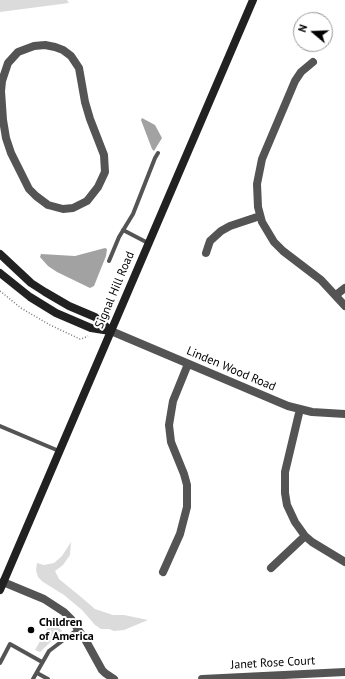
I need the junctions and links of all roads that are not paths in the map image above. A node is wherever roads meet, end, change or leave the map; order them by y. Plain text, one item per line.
1 (253, 0) edge
2 (313, 62) dead end
3 (3, 139) edge
4 (158, 153) dead end
5 (260, 216) junction
6 (123, 230) junction
7 (148, 243) junction
8 (206, 253) dead end
9 (0, 254) edge
10 (109, 261) dead end
11 (0, 273) edge
12 (345, 288) edge
13 (336, 295) junction
14 (345, 306) edge
15 (111, 331) junction
16 (188, 364) junction
17 (300, 409) junction
18 (345, 414) edge
19 (0, 426) edge
20 (59, 451) junction
21 (305, 536) junction
22 (345, 562) edge
23 (271, 568) dead end
24 (163, 572) dead end
25 (3, 582) junction
26 (0, 590) edge
27 (78, 629) junction
28 (42, 662) junction
29 (0, 663) edge
30 (37, 672) junction
31 (345, 672) edge
32 (33, 679) edge
33 (48, 679) edge
34 (114, 679) edge
35 (202, 679) edge

1 - 7 main road, Signal Hill Road
2 - 5 street
3 - 3 street
4 - 6 lane
5 - 8 street
5 - 13 street
6 - 7 lane
6 - 10 lane
7 - 15 main road, Signal Hill Road
9 - 15 main road
11 - 15 main road
12 - 13 street
13 - 14 street
15 - 16 street, Linden Wood Road
15 - 20 main road, Signal Hill Road
16 - 17 street, Linden Wood Road
16 - 24 street
17 - 18 street, Linden Wood Road
17 - 21 street
19 - 20 lane
20 - 25 main road, Signal Hill Road
21 - 22 street
21 - 23 street
25 - 26 main road, Signal Hill Road
25 - 27 street
27 - 28 lane
27 - 34 street
28 - 29 lane
28 - 30 lane
30 - 32 lane
30 - 33 lane
31 - 35 street, Janet Rose Court

